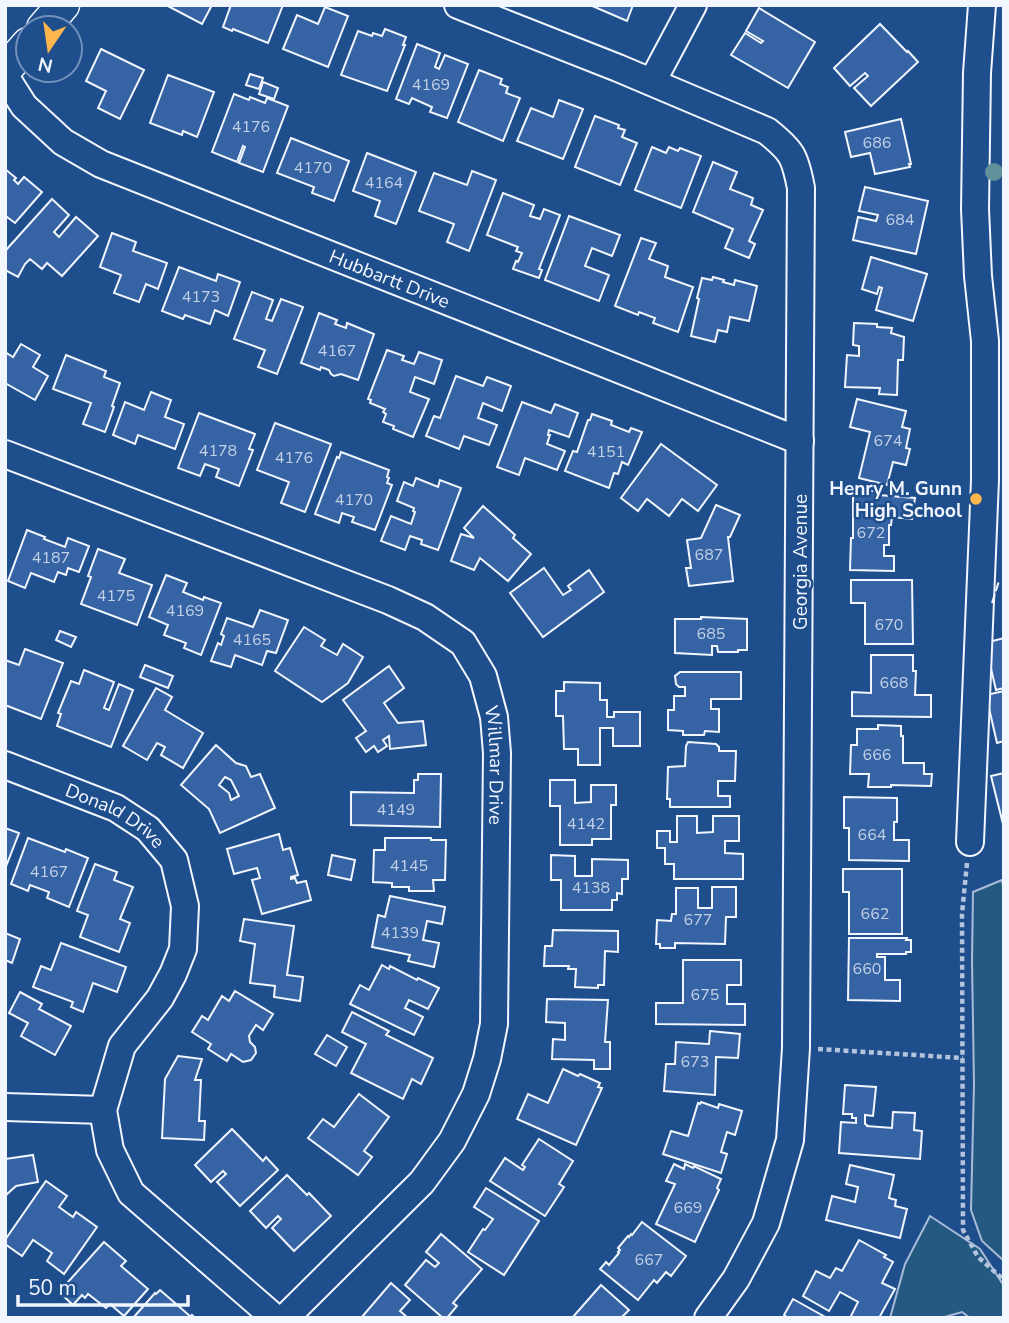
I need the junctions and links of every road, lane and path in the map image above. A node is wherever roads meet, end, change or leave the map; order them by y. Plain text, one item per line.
1 (458, 5) edge
2 (693, 5) edge
3 (982, 5) edge
4 (5, 76) edge
5 (652, 82) junction
6 (800, 441) junction
7 (5, 454) edge
8 (5, 765) edge
9 (970, 842) joint
10 (796, 1048) junction
11 (963, 1058) junction
12 (5, 1107) edge
13 (103, 1110) junction
14 (1004, 1280) edge
15 (275, 1318) edge
16 (285, 1318) edge
17 (708, 1318) edge

1 - 5 street, Georgia Avenue
2 - 5 street
3 - 9 street
4 - 6 street, Hubbartt Drive
5 - 6 street, Georgia Avenue
6 - 10 street, Georgia Avenue
7 - 16 street, Willmar Drive
8 - 13 street, Donald Drive
9 - 11 path
10 - 11 path
10 - 17 street, Georgia Avenue
11 - 14 path
12 - 13 street
13 - 15 street, Donald Drive

